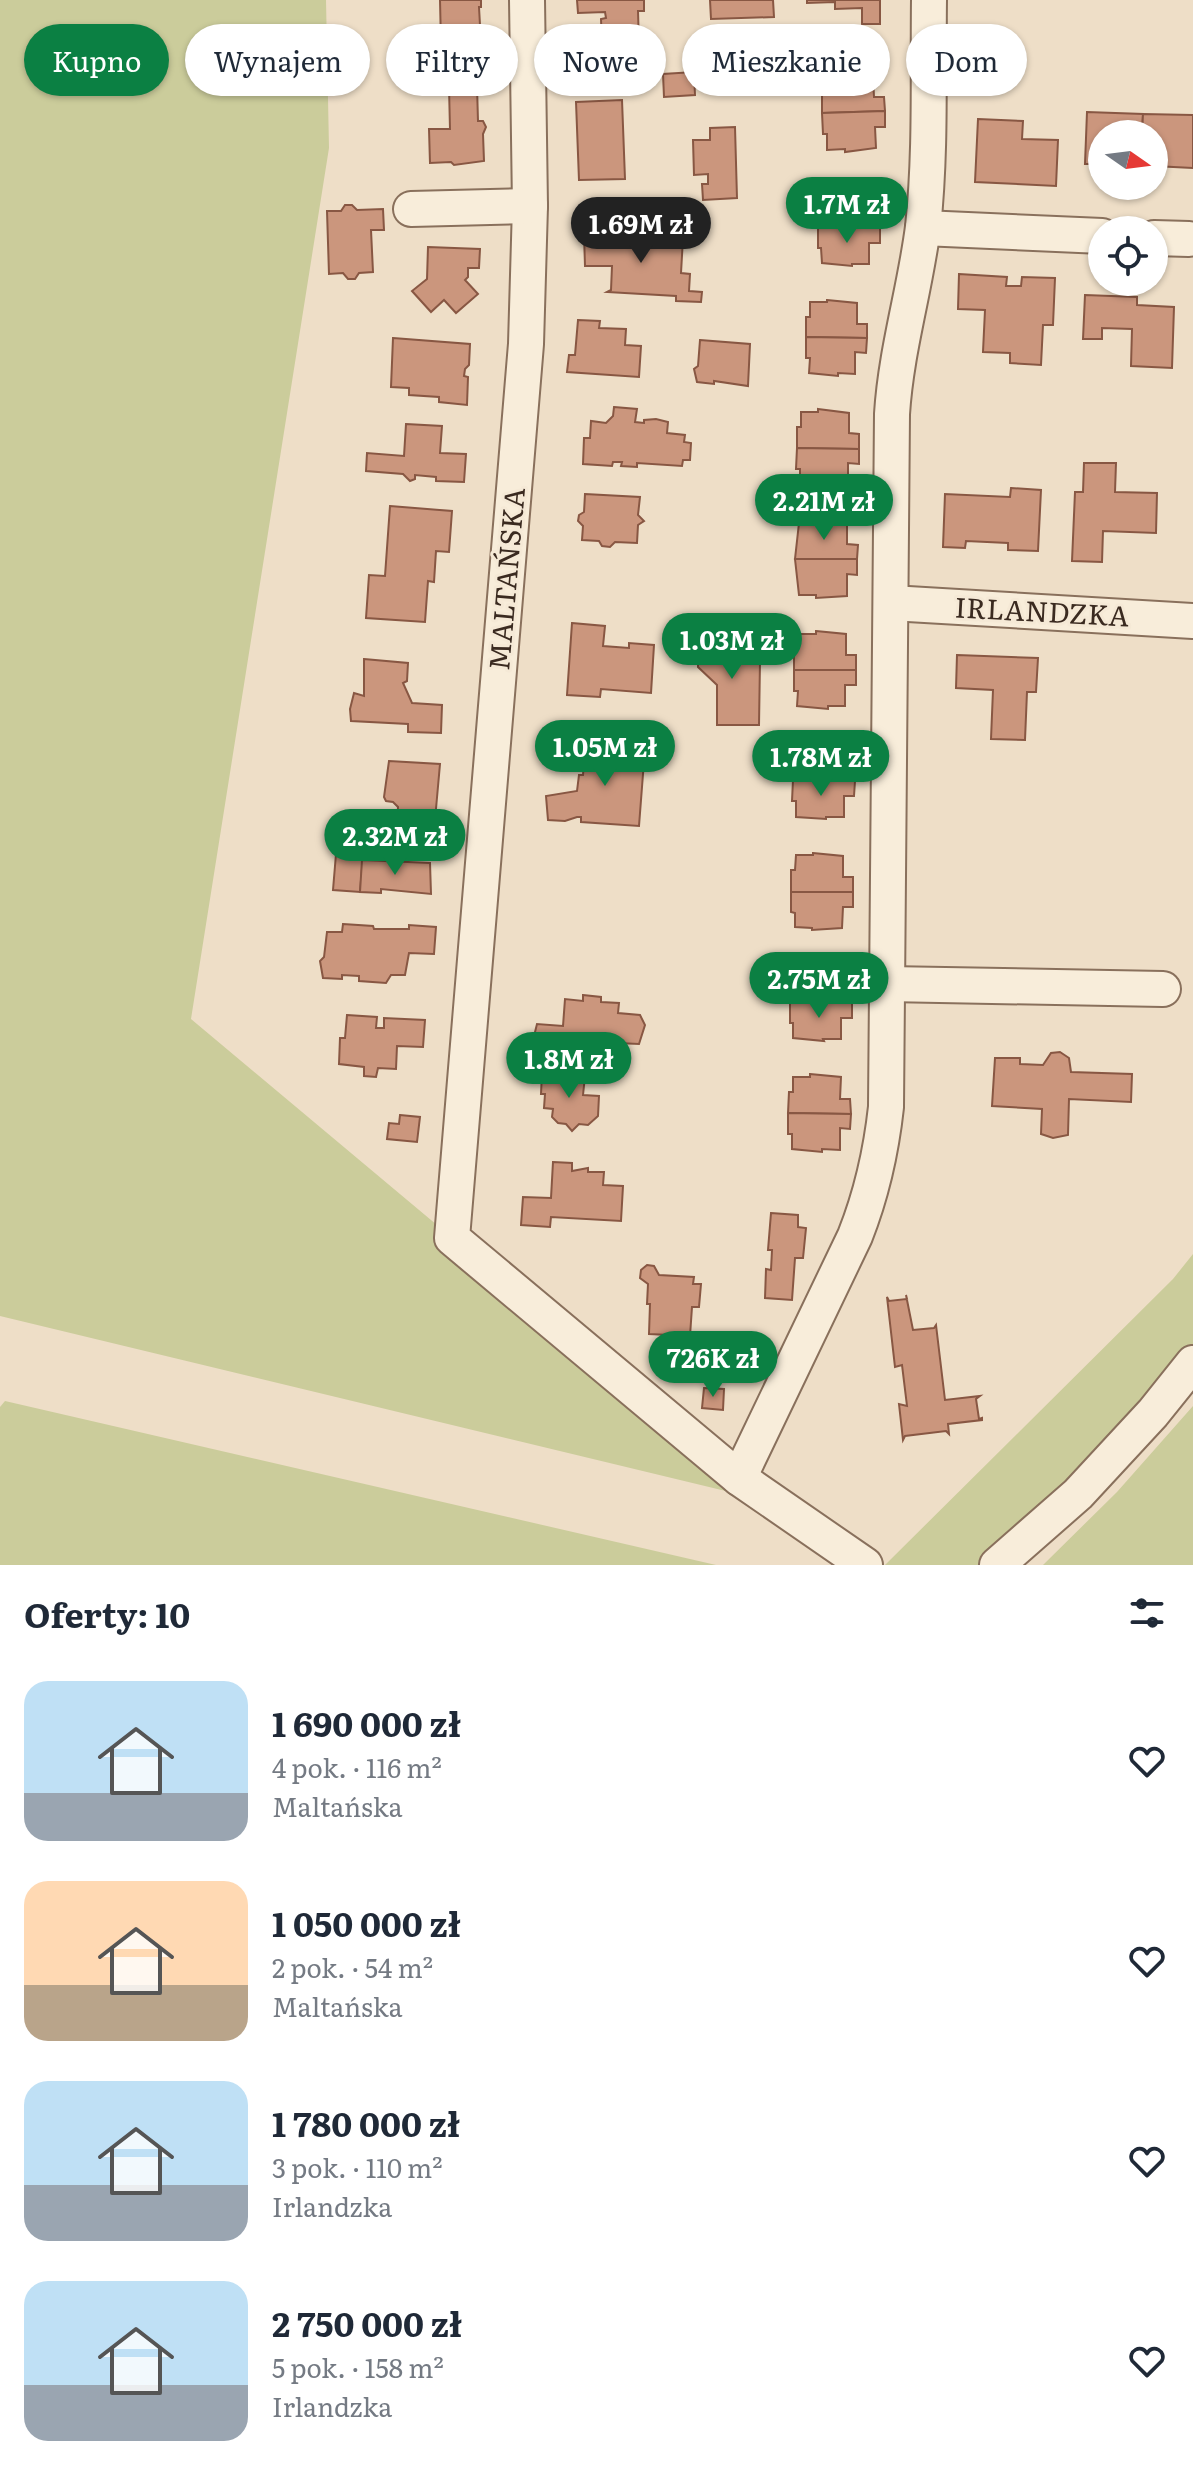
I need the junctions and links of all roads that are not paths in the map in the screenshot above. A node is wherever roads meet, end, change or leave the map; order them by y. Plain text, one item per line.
1 (527, 0) edge
2 (929, 0) edge
3 (530, 206) junction
4 (411, 209) dead end
5 (923, 228) junction
6 (1088, 235) edge
7 (1168, 238) edge
8 (1189, 239) dead end
9 (891, 603) junction
10 (1193, 621) edge
11 (887, 984) junction
12 (1163, 989) dead end
13 (1193, 1363) edge
14 (739, 1478) junction
15 (865, 1565) edge
16 (997, 1565) edge

1 - 3 street, MALTAŃSKA
2 - 5 street
3 - 4 street
3 - 14 street, MALTAŃSKA
5 - 6 street
5 - 9 street
7 - 8 street
9 - 10 street, IRLANDZKA
9 - 11 street
11 - 12 street
11 - 14 street
13 - 16 street
14 - 15 street, MALTAŃSKA

